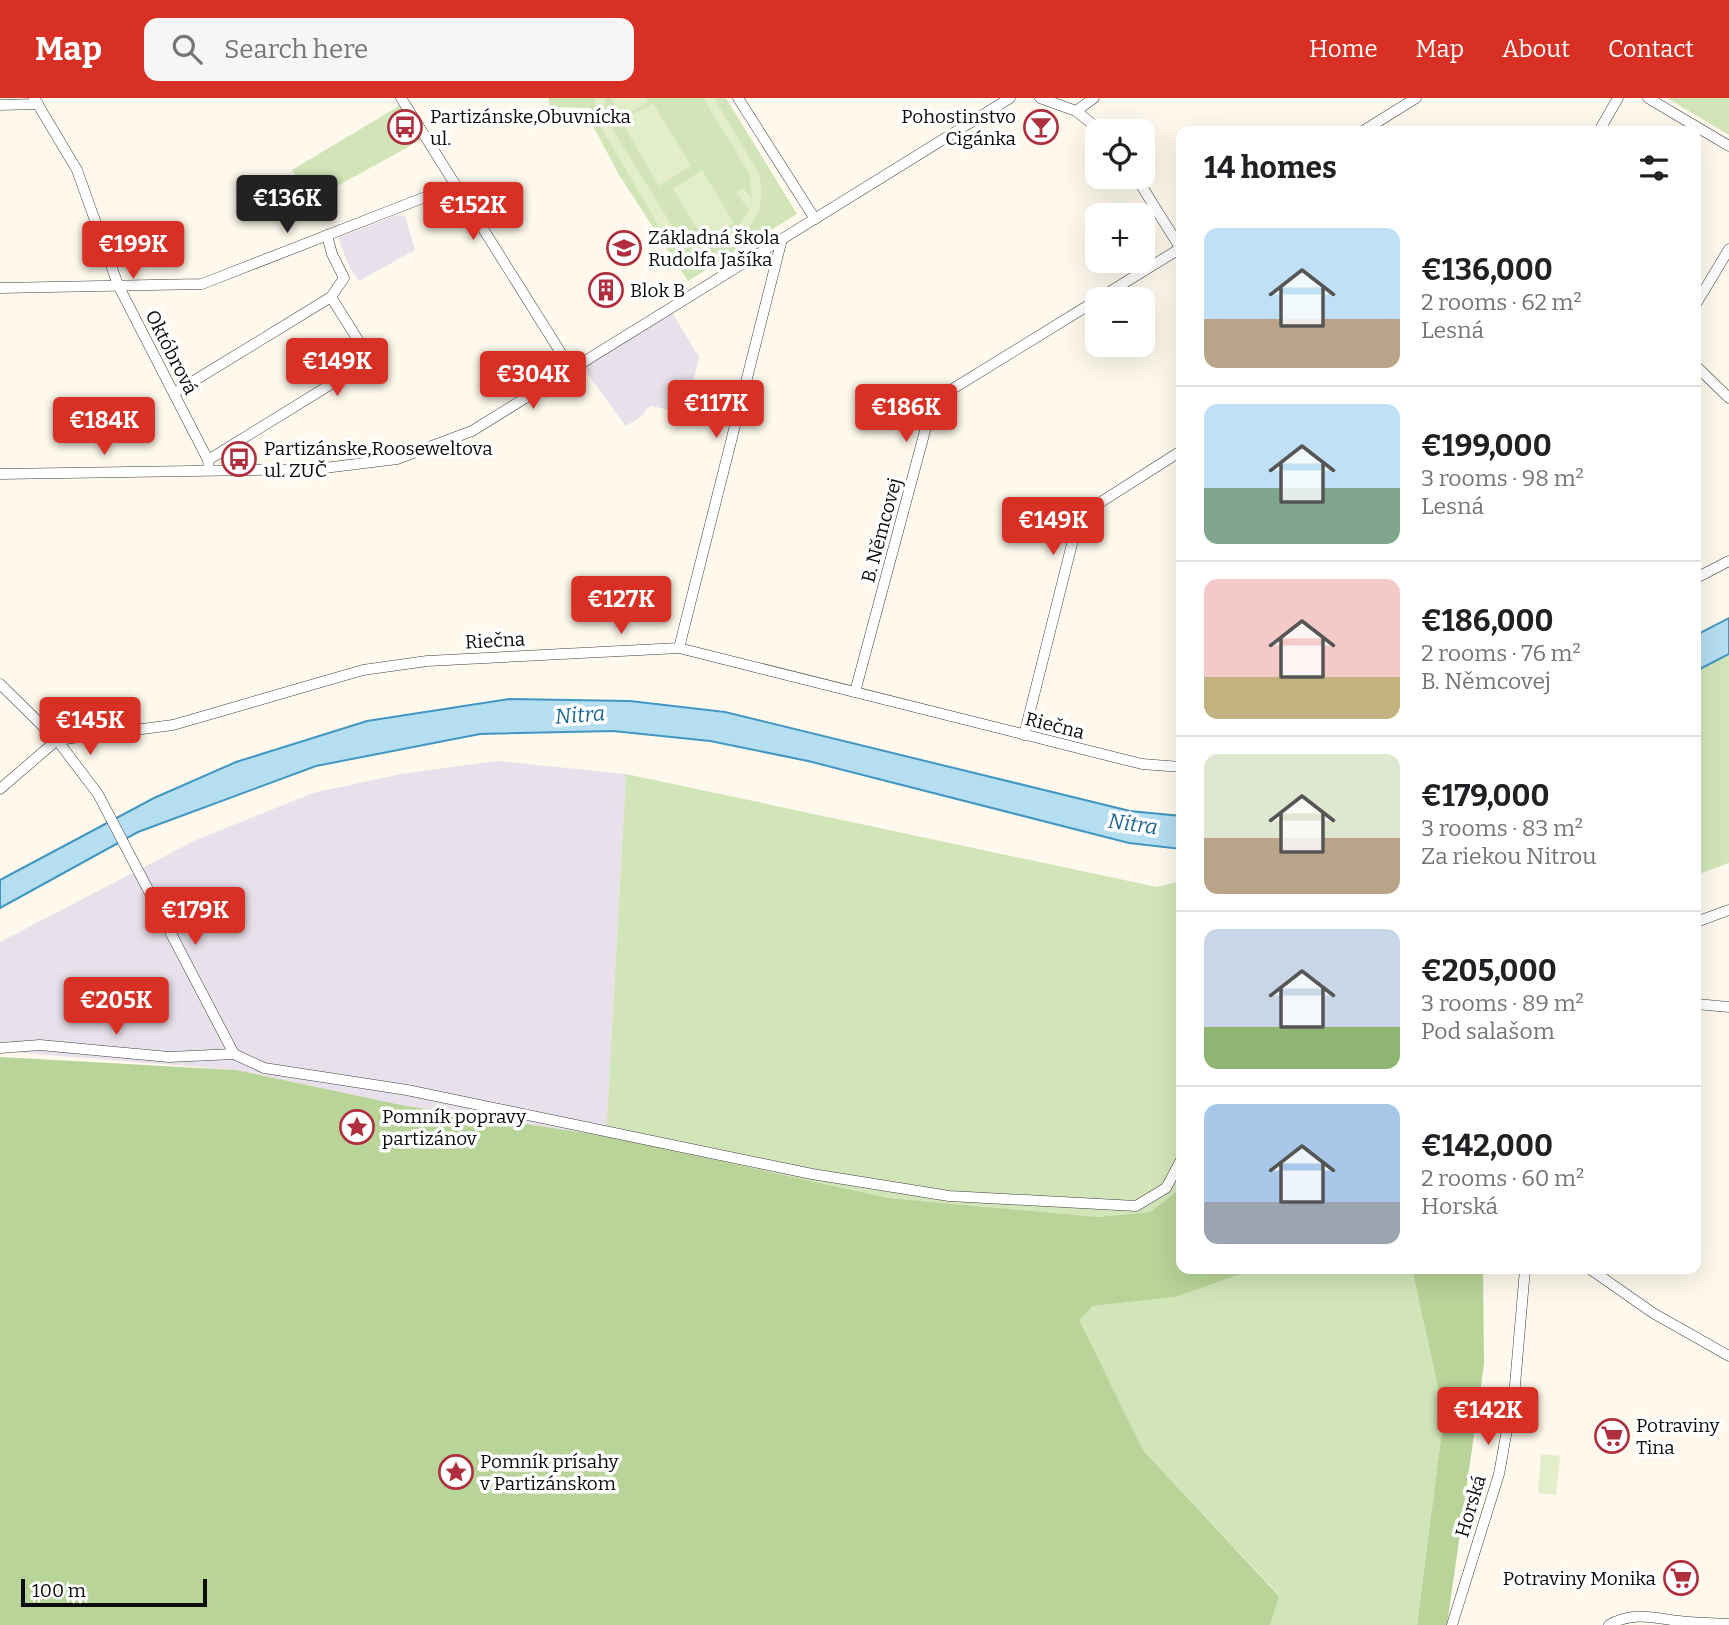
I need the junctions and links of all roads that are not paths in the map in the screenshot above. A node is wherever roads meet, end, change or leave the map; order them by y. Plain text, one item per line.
1 (401, 98) edge
2 (738, 98) edge
3 (1010, 98) edge
4 (1040, 98) edge
5 (1094, 98) edge
6 (1416, 98) edge
7 (1618, 98) edge
8 (1648, 98) edge
9 (36, 101) edge
10 (0, 105) edge
11 (1076, 111) junction
12 (1086, 119) edge
13 (1371, 126) edge
14 (1602, 126) edge
15 (1695, 126) edge
16 (1701, 129) edge
17 (1729, 146) edge
18 (456, 185) junction
19 (1144, 189) edge
20 (814, 219) junction
21 (327, 235) junction
22 (782, 239) junction
23 (1176, 240) edge
24 (1729, 249) edge
25 (1176, 251) edge
26 (118, 285) junction
27 (1117, 287) edge
28 (0, 288) edge
29 (1701, 296) edge
30 (331, 297) junction
31 (1085, 306) edge
32 (571, 369) junction
33 (1701, 371) edge
34 (174, 394) junction
35 (1729, 398) edge
36 (1176, 454) edge
37 (209, 465) junction
38 (0, 474) edge
39 (1729, 561) edge
40 (1701, 575) edge
41 (679, 648) junction
42 (0, 684) edge
43 (855, 692) junction
44 (1024, 735) junction
45 (57, 740) junction
46 (1176, 767) edge
47 (0, 789) edge
48 (1729, 910) edge
49 (1701, 920) edge
50 (1701, 1004) edge
51 (1729, 1007) edge
52 (0, 1048) edge
53 (234, 1054) junction
54 (1176, 1169) edge
55 (1525, 1274) edge
56 (1597, 1274) edge
57 (1729, 1356) edge
58 (1729, 1624) edge
59 (1451, 1625) edge
60 (1609, 1625) edge

1 - 18 street
2 - 20 street
3 - 20 street
4 - 11 street
5 - 11 street
6 - 13 street
7 - 14 street
8 - 15 street
9 - 10 street
9 - 26 street, Októbrová
11 - 12 street
16 - 17 street
18 - 21 street
18 - 32 street
19 - 23 street
20 - 22 street
21 - 26 street
21 - 30 street
22 - 32 street
22 - 41 street
24 - 29 street
25 - 27 street, B. Němcovej
26 - 28 street
26 - 34 street, Októbrová
30 - 34 street
30 - 37 street
31 - 43 street, B. Němcovej
32 - 37 street
33 - 35 street
34 - 37 street, Októbrová
36 - 44 street
37 - 38 street
39 - 40 street
41 - 43 street, Riečna
41 - 45 street, Riečna
42 - 45 street
43 - 44 street, Riečna
44 - 46 street, Riečna
45 - 47 street
45 - 53 street
48 - 49 street
50 - 51 street
52 - 53 street
53 - 54 street
55 - 59 street, Horská
56 - 57 street
58 - 60 street

